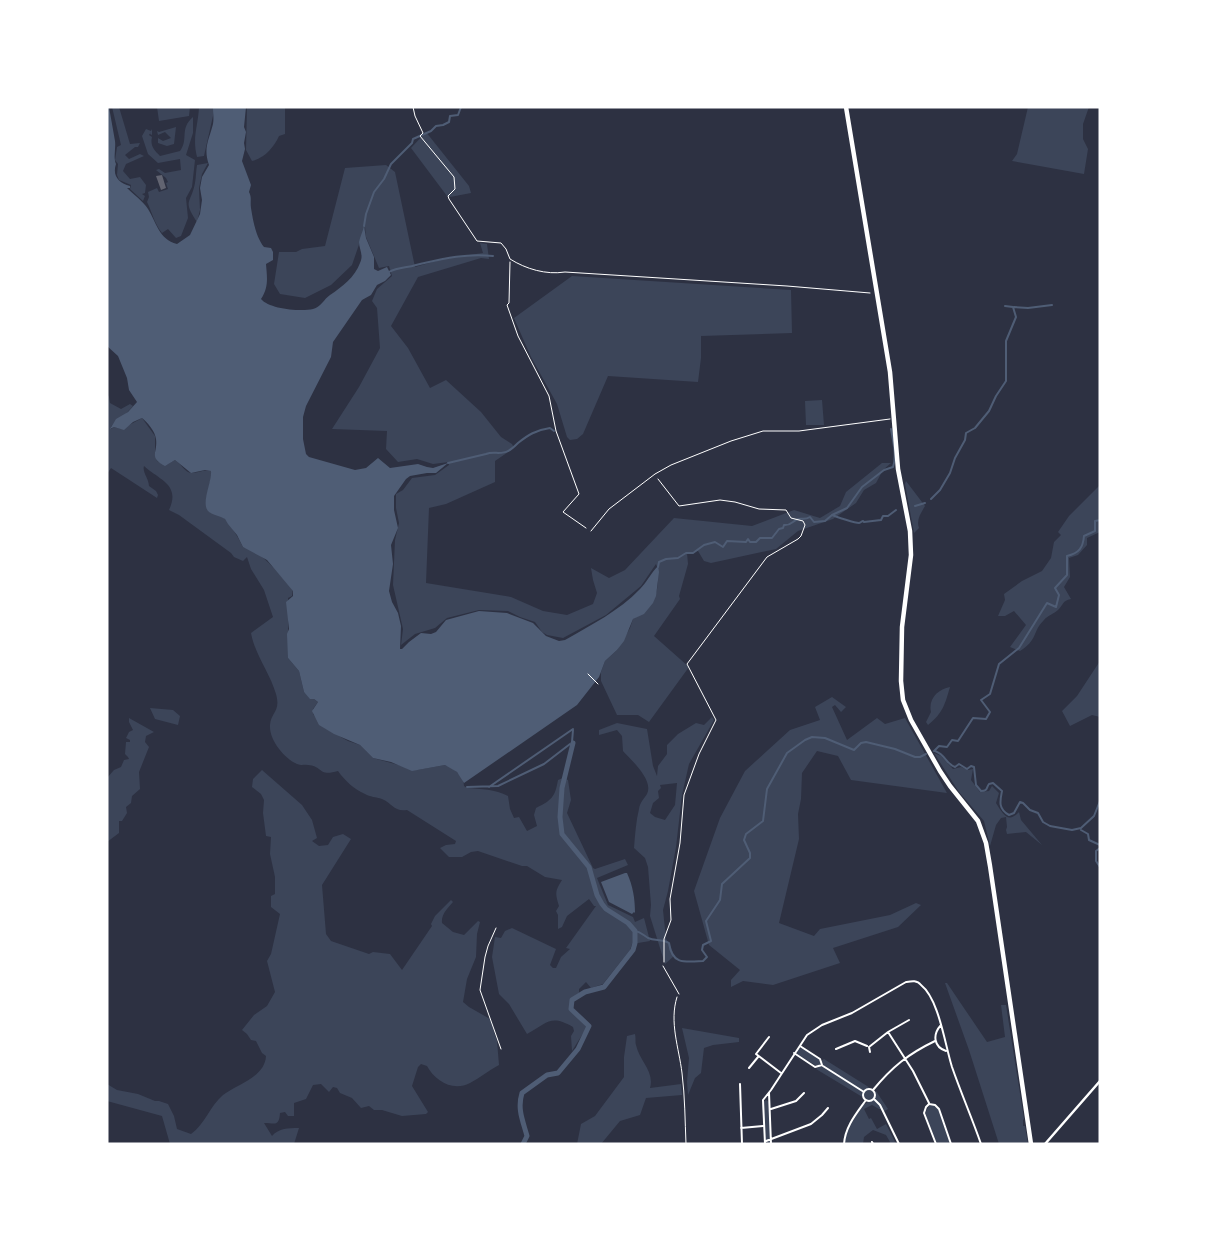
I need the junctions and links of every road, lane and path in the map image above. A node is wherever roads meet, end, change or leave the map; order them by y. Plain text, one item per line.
1 (413, 107) edge
2 (846, 107) edge
3 (510, 259) junction
4 (872, 293) dead end
5 (894, 418) junction
6 (655, 474) junction
7 (591, 530) joint
8 (587, 674) dead end
9 (598, 684) dead end
10 (496, 928) dead end
11 (663, 967) joint
12 (679, 994) joint
13 (909, 1020) dead end
14 (941, 1025) junction
15 (888, 1032) junction
16 (769, 1037) dead end
17 (935, 1041) junction
18 (799, 1045) junction
19 (869, 1047) junction
20 (501, 1049) dead end
21 (836, 1049) dead end
22 (948, 1051) junction
23 (870, 1052) dead end
24 (794, 1053) junction
25 (759, 1056) junction
26 (905, 1057) junction
27 (822, 1065) junction
28 (749, 1068) dead end
29 (782, 1073) junction
30 (1100, 1081) edge
31 (740, 1084) dead end
32 (873, 1090) junction
33 (769, 1092) junction
34 (864, 1092) junction
35 (804, 1093) dead end
36 (874, 1099) junction
37 (866, 1100) junction
38 (769, 1102) junction
39 (762, 1103) junction
40 (929, 1104) junction
41 (828, 1108) dead end
42 (770, 1110) junction
43 (764, 1126) junction
44 (741, 1128) junction
45 (771, 1139) junction
46 (765, 1143) edge
47 (687, 1144) edge
48 (742, 1144) edge
49 (771, 1144) edge
50 (844, 1144) edge
51 (900, 1144) edge
52 (936, 1144) edge
53 (951, 1144) edge
54 (981, 1144) edge
55 (1031, 1144) edge
56 (1045, 1144) edge

1 - 3 path
2 - 5 highway
3 - 4 path
3 - 7 path
5 - 6 lane
5 - 55 highway
6 - 7 lane
6 - 11 path
8 - 9 path
10 - 20 path
11 - 12 lane
12 - 47 path
13 - 15 street
14 - 17 street
14 - 18 street
14 - 22 street
15 - 19 street
15 - 26 street
16 - 25 street
17 - 22 street
17 - 26 street
18 - 24 street
18 - 27 street
19 - 21 street
19 - 23 street
22 - 54 street
24 - 27 street
24 - 29 street
25 - 28 street
25 - 29 street
26 - 32 street
26 - 40 street
27 - 34 street
29 - 33 street
30 - 56 street
31 - 44 street
32 - 34 street
32 - 36 street
33 - 38 street
33 - 39 street
34 - 37 street
35 - 42 street
36 - 37 street
36 - 51 street
37 - 50 street
38 - 39 street
38 - 42 street
39 - 43 street
40 - 52 street
40 - 53 street
41 - 45 street
42 - 45 street
43 - 44 street
43 - 46 street
44 - 48 street
45 - 46 street
45 - 49 street

